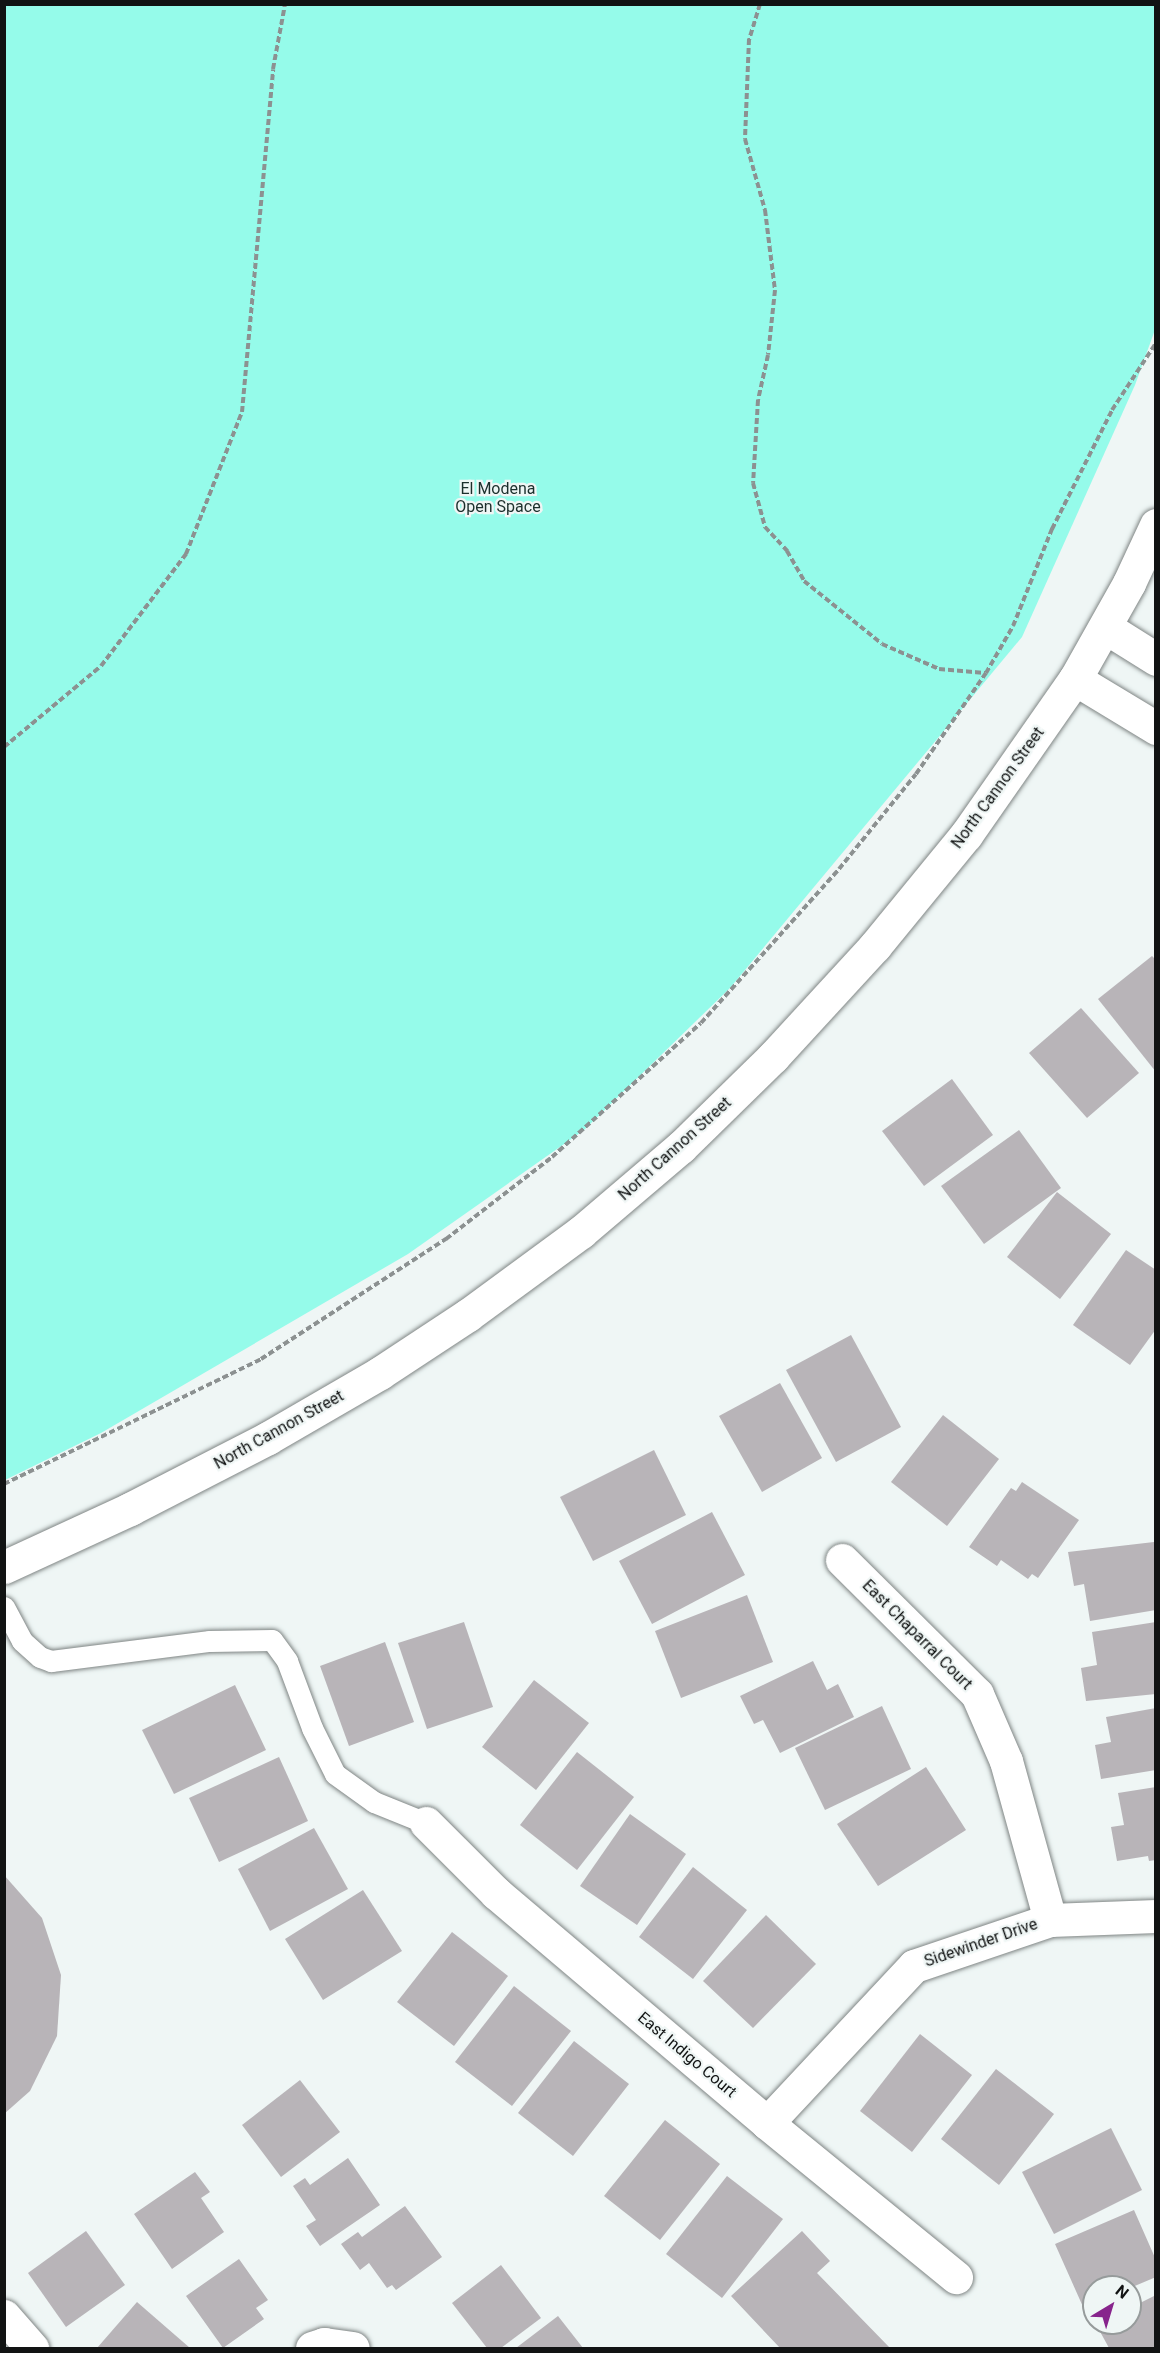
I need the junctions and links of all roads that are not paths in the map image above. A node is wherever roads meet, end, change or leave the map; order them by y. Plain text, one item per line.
1 (1155, 525) edge
2 (1105, 627) junction
3 (1155, 659) edge
4 (1075, 679) junction
5 (1155, 728) edge
6 (842, 1560) dead end
7 (4, 1567) edge
8 (4, 1607) edge
9 (426, 1823) joint
10 (1155, 1916) edge
11 (1050, 1920) junction
12 (767, 2123) junction
13 (956, 2277) dead end
14 (4, 2316) edge
15 (32, 2349) edge
16 (312, 2349) edge
17 (353, 2349) edge

1 - 2 street, North Cannon Street
2 - 3 street
2 - 4 street, North Cannon Street
4 - 5 street
4 - 7 street, North Cannon Street
6 - 11 street, East Chaparral Court
8 - 9 lane
9 - 12 street, East Indigo Court
10 - 11 street, Sidewinder Drive
11 - 12 street, Sidewinder Drive
12 - 13 street, East Indigo Court
14 - 15 street
16 - 17 street

